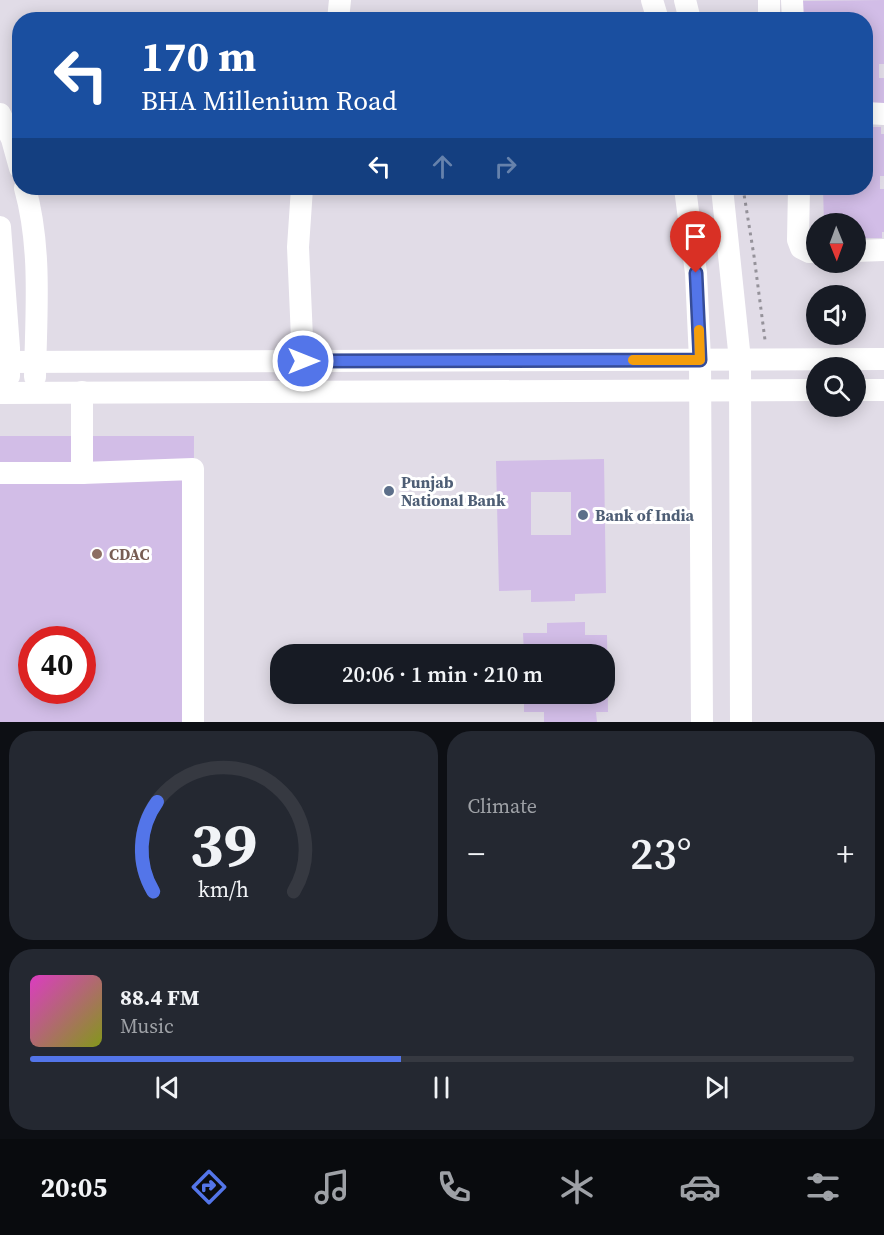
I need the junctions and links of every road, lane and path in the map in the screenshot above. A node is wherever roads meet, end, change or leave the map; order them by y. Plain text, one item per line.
1 (0, 114) edge
2 (12, 139) edge
3 (27, 195) edge
4 (302, 195) edge
5 (686, 195) edge
6 (723, 195) edge
7 (744, 195) edge
8 (799, 195) edge
9 (0, 227) edge
10 (806, 250) edge
11 (884, 250) edge
12 (866, 251) edge
13 (765, 340) dead end
14 (884, 359) edge
15 (700, 360) junction
16 (740, 360) junction
17 (303, 361) junction
18 (4, 362) edge
19 (35, 362) junction
20 (700, 390) junction
21 (740, 390) junction
22 (806, 390) edge
23 (866, 390) edge
24 (884, 390) edge
25 (34, 392) junction
26 (82, 392) junction
27 (4, 393) edge
28 (82, 472) junction
29 (0, 473) edge
30 (193, 722) edge
31 (702, 722) edge
32 (741, 722) edge

1 - 2 street
3 - 19 street
4 - 17 street
5 - 15 street
6 - 16 street
7 - 13 path
8 - 10 street
9 - 18 street
11 - 12 street
14 - 16 street
15 - 16 street
15 - 17 street
15 - 20 street
16 - 21 street
17 - 19 street
18 - 19 street
18 - 27 street
19 - 25 street
20 - 21 street
20 - 26 street
20 - 31 street
21 - 22 street
21 - 32 street
23 - 24 street
25 - 26 street
25 - 27 street
26 - 28 street
28 - 29 street
28 - 30 street

